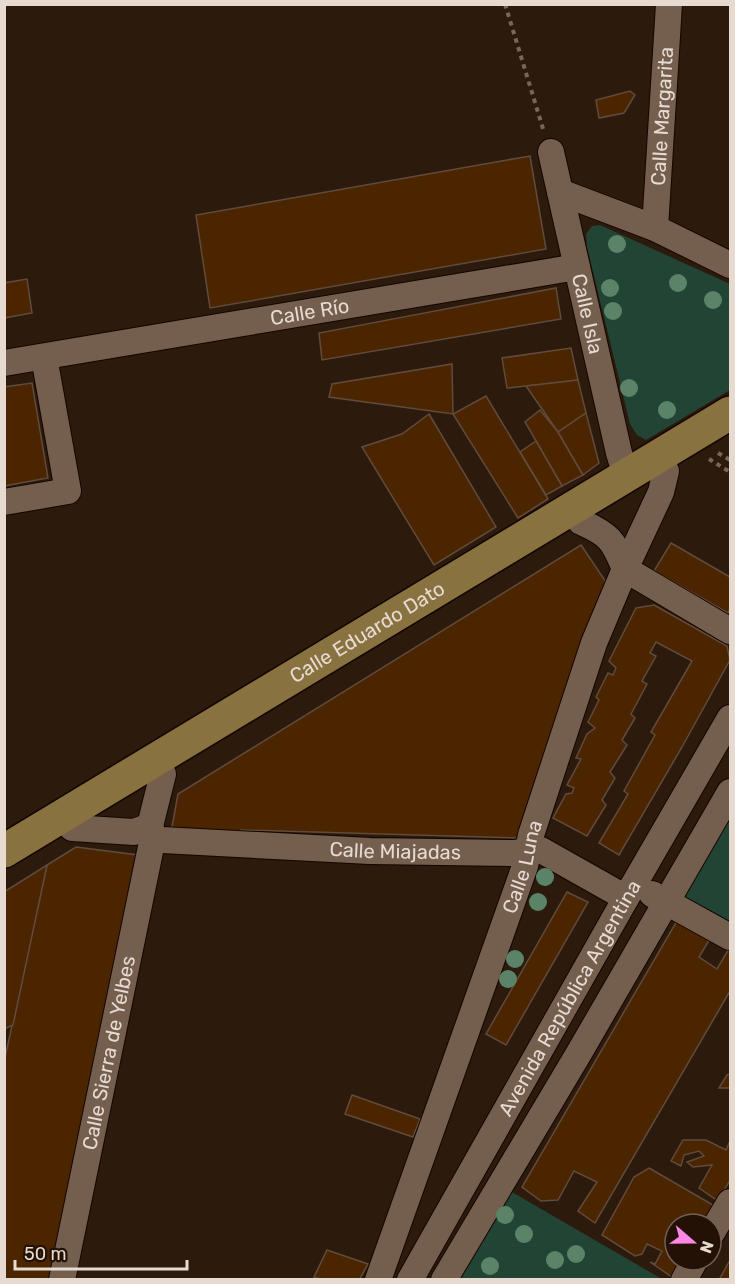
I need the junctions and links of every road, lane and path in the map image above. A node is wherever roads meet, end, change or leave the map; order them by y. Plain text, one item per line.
1 (505, 4) edge
2 (669, 4) edge
3 (551, 152) joint
4 (560, 192) junction
5 (655, 228) junction
6 (730, 265) edge
7 (577, 267) junction
8 (44, 357) junction
9 (4, 363) edge
10 (730, 413) edge
11 (730, 432) edge
12 (698, 452) junction
13 (666, 471) junction
14 (730, 472) edge
15 (626, 475) junction
16 (4, 502) edge
17 (581, 522) junction
18 (625, 569) junction
19 (730, 631) edge
20 (730, 718) edge
21 (163, 774) junction
22 (730, 792) edge
23 (72, 828) junction
24 (152, 831) junction
25 (19, 832) edge
26 (529, 850) junction
27 (4, 851) edge
28 (4, 869) edge
29 (630, 891) junction
30 (666, 902) junction
31 (730, 937) edge
32 (448, 1277) edge
33 (62, 1280) edge
34 (378, 1280) edge
35 (410, 1280) edge

1 - 3 path
2 - 5 street, Calle Margarita
3 - 4 street, Calle Isla
4 - 5 street
4 - 7 street, Calle Isla
5 - 6 street
7 - 8 street, Calle Río
7 - 15 street, Calle Isla
8 - 9 street, Calle Río
8 - 16 street
10 - 15 main road, Calle Eduardo Dato
11 - 12 main road, Calle Eduardo Dato
12 - 13 main road, Calle Eduardo Dato
12 - 14 path
13 - 17 main road, Calle Eduardo Dato
13 - 18 street, Calle Luna
15 - 25 main road, Calle Eduardo Dato
17 - 18 street
17 - 21 main road, Calle Eduardo Dato
18 - 19 street
18 - 26 street, Calle Luna
20 - 29 street, Avenida República Argentina
21 - 23 main road, Calle Eduardo Dato
21 - 24 street, Calle Sierra de Yelbes
22 - 30 street, Avenida República Argentina
23 - 24 street, Calle Miajadas
23 - 28 main road, Calle Eduardo Dato
24 - 26 street, Calle Miajadas
24 - 33 street, Calle Sierra de Yelbes
25 - 27 main road, Calle Eduardo Dato
26 - 29 street, Calle Miajadas
26 - 34 street, Calle Luna
29 - 30 street, Calle Miajadas
29 - 35 street, Avenida República Argentina
30 - 31 street, Calle Miajadas
30 - 32 street, Avenida República Argentina

